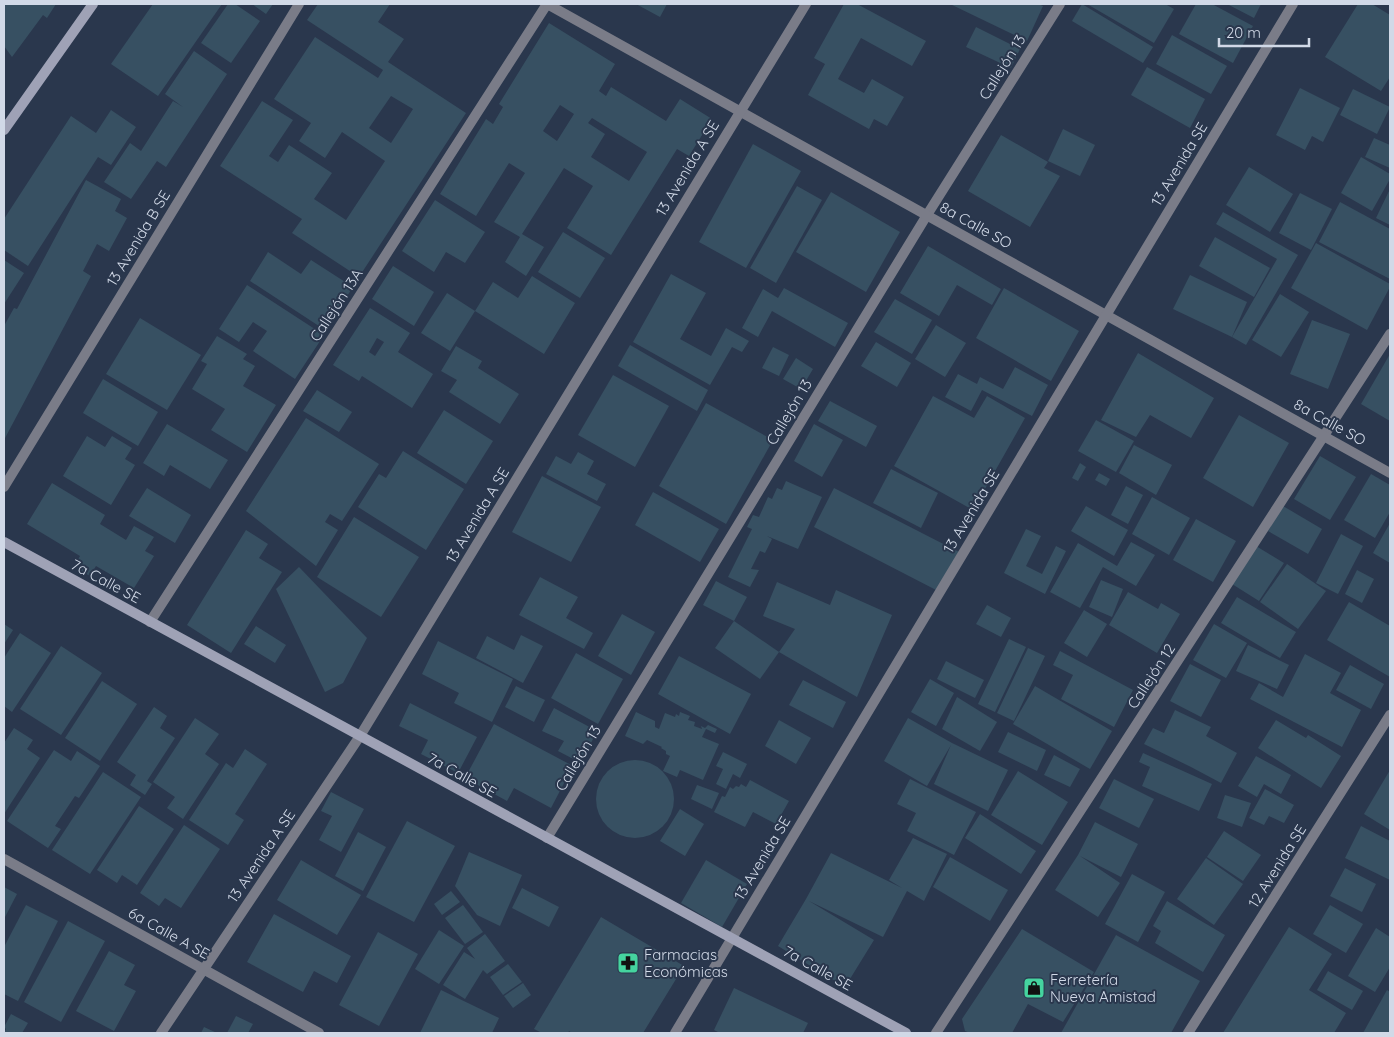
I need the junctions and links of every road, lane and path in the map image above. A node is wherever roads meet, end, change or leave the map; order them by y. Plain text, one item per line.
1 (93, 4) edge
2 (299, 4) edge
3 (547, 4) edge
4 (806, 4) edge
5 (1060, 4) edge
6 (1293, 4) edge
7 (739, 111) junction
8 (4, 130) edge
9 (927, 215) junction
10 (1106, 315) junction
11 (1390, 334) edge
12 (1324, 436) junction
13 (1390, 473) edge
14 (4, 487) edge
15 (4, 542) edge
16 (150, 622) junction
17 (1390, 715) edge
18 (360, 736) junction
19 (547, 838) junction
20 (4, 858) edge
21 (731, 938) junction
22 (203, 969) junction
23 (161, 1033) edge
24 (319, 1033) edge
25 (675, 1033) edge
26 (906, 1033) edge
27 (936, 1033) edge
28 (1188, 1033) edge

1 - 8 main road
2 - 14 street, 13 Avenida B SE
3 - 7 street, 8a Calle SO
3 - 16 street, Callejón 13A
4 - 7 street, 13 Avenida A SE
5 - 9 street, Callejón 13
6 - 10 street, 13 Avenida SE
7 - 9 street, 8a Calle SO
7 - 18 street, 13 Avenida A SE
9 - 10 street, 8a Calle SO
9 - 19 street, Callejón 13
10 - 12 street, 8a Calle SO
10 - 21 street, 13 Avenida SE
11 - 12 street, Callejón 12
12 - 13 street, 8a Calle SO
12 - 27 street, Callejón 12
15 - 16 main road, 7a Calle SE
16 - 18 main road, 7a Calle SE
17 - 28 street, 12 Avenida SE
18 - 19 main road, 7a Calle SE
18 - 22 street, 13 Avenida A SE
19 - 21 main road, 7a Calle SE
20 - 22 street, 6a Calle A SE
21 - 25 street, 13 Avenida SE
21 - 26 main road, 7a Calle SE
22 - 23 street, 13 Avenida A SE
22 - 24 street, 6a Calle A SE

